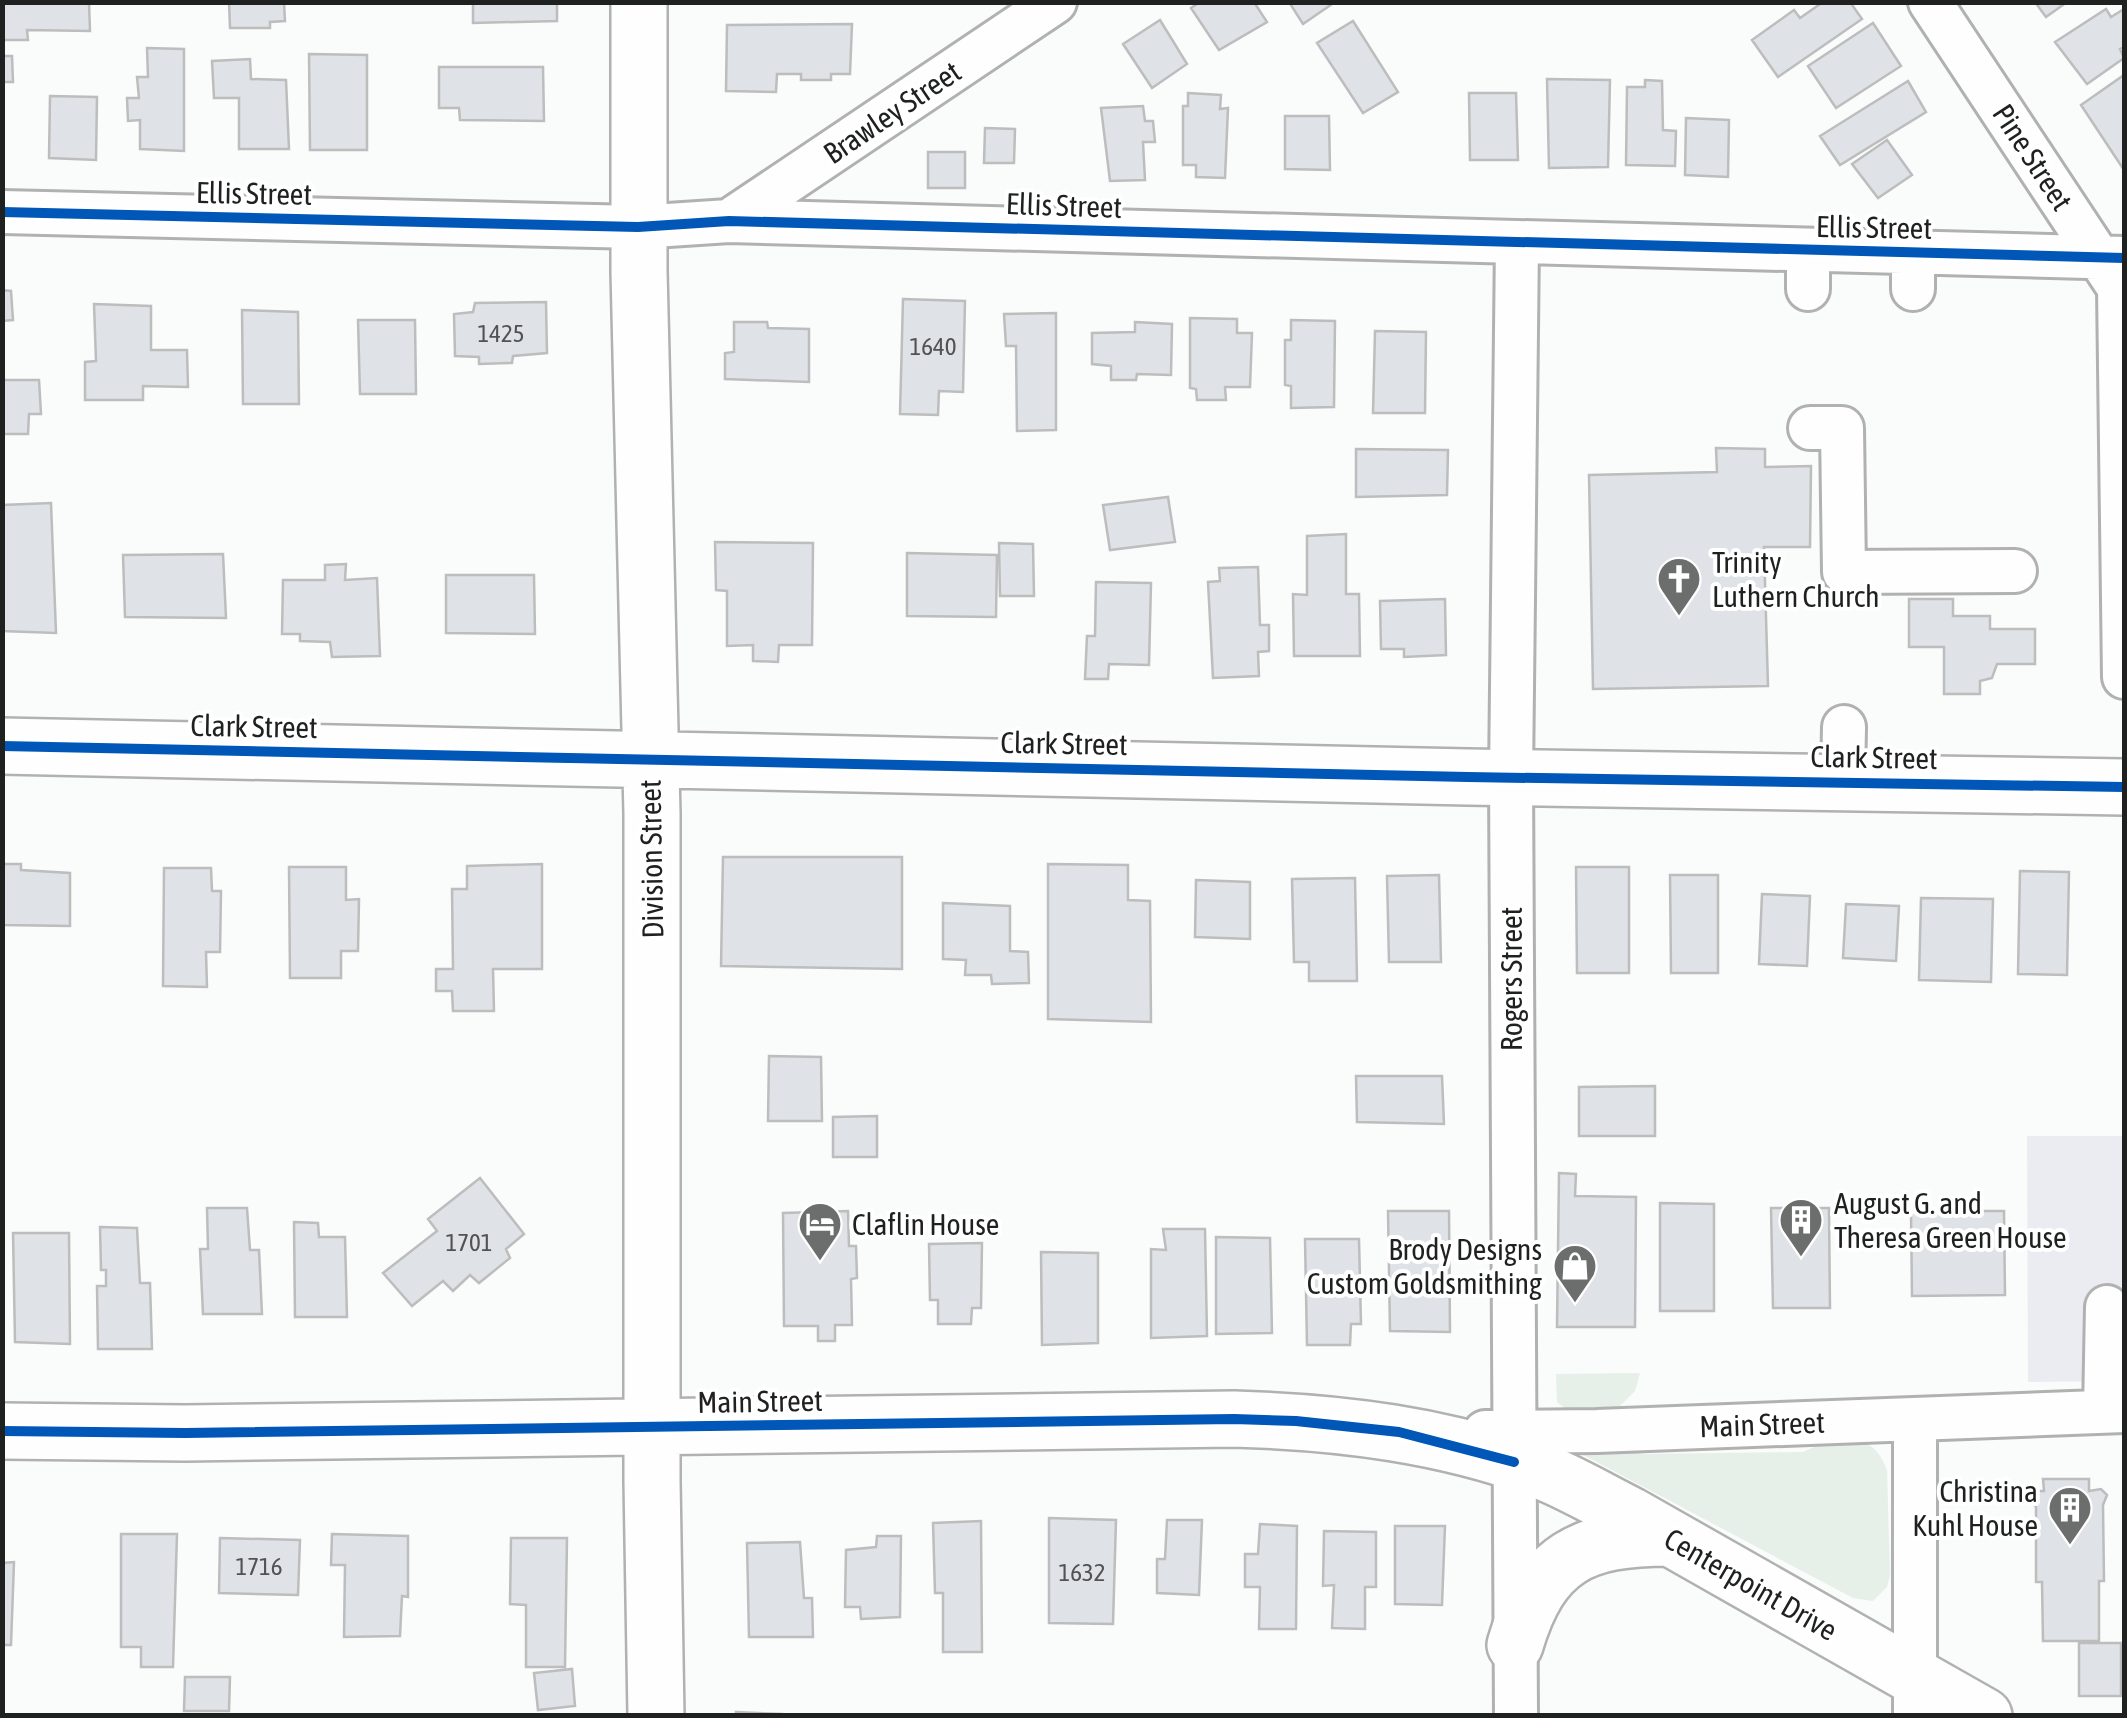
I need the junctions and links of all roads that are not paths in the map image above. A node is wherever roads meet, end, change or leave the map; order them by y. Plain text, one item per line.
1 (640, 2) edge
2 (1055, 2) edge
3 (1930, 2) edge
4 (2, 212) edge
5 (729, 221) junction
6 (638, 227) junction
7 (1518, 242) junction
8 (2112, 258) edge
9 (1810, 428) dead end
10 (2015, 571) dead end
11 (2124, 677) edge
12 (1844, 727) dead end
13 (2, 746) edge
14 (650, 758) junction
15 (1511, 778) junction
16 (1843, 781) junction
17 (2124, 787) edge
18 (2106, 1307) dead end
19 (2115, 1411) edge
20 (1915, 1418) junction
21 (652, 1428) junction
22 (2, 1431) edge
23 (1514, 1447) junction
24 (1670, 1538) junction
25 (1515, 1646) junction
26 (1915, 1697) edge
27 (656, 1716) edge
28 (1516, 1716) edge
29 (1984, 1716) edge

1 - 6 main road, Division Street
2 - 5 street, Brawley Street
3 - 8 street, Pine Street
4 - 6 street, Ellis Street
5 - 6 street, Ellis Street
5 - 7 street, Ellis Street
6 - 14 main road, Division Street
7 - 8 street, Ellis Street
7 - 15 street, Rogers Street
8 - 11 street, Pine Street
9 - 10 street
12 - 16 street
13 - 14 main road, Clark Street
14 - 15 main road, Clark Street
14 - 21 main road, Division Street
15 - 16 main road, Clark Street
15 - 23 street, Rogers Street
16 - 17 main road, Clark Street
18 - 19 street
19 - 20 street, Main Street
20 - 23 street, Main Street
20 - 26 street
21 - 22 main road, Main Street
21 - 23 main road, Main Street
21 - 27 main road, Division Street
23 - 24 main road, Centerpoint Drive
23 - 25 street, Rogers Street
24 - 25 main road
24 - 26 main road, Centerpoint Drive
25 - 28 street, Rogers Street
26 - 29 main road, Centerpoint Drive

